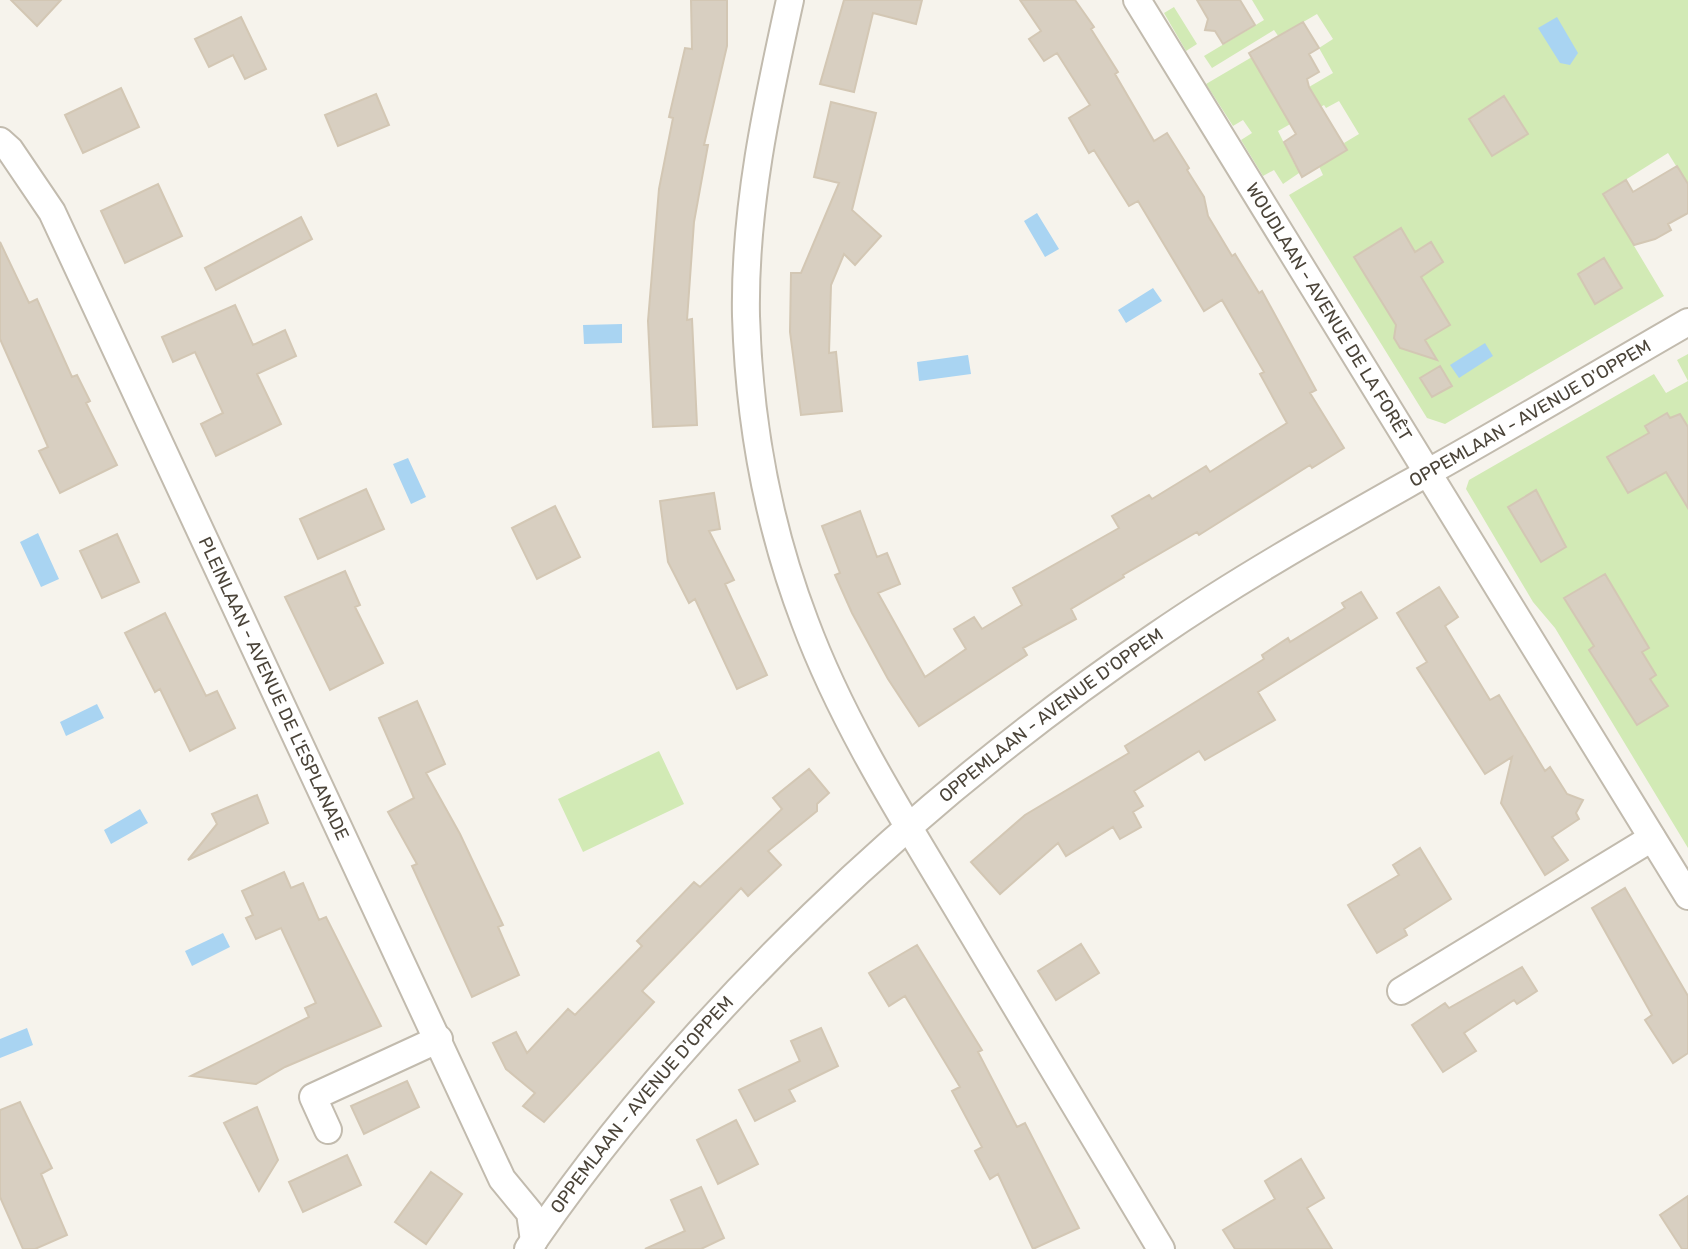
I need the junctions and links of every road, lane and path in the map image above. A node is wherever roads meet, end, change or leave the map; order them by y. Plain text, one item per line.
1 (790, 0) edge
2 (1137, 0) edge
3 (0, 141) edge
4 (1688, 322) edge
5 (1428, 473) junction
6 (909, 827) junction
7 (1652, 838) junction
8 (1688, 896) edge
9 (1401, 991) dead end
10 (439, 1039) junction
11 (328, 1130) dead end
12 (531, 1246) edge
13 (1161, 1249) edge

1 - 6 street
2 - 5 street, WOUDLAAN - AVENUE DE LA FORÊT
3 - 10 street, PLEINLAAN - AVENUE DE L'ESPLANADE
4 - 5 street, OPPEMLAAN - AVENUE D'OPPEM
5 - 6 street, OPPEMLAAN - AVENUE D'OPPEM
5 - 7 street, WOUDLAAN - AVENUE DE LA FORÊT
6 - 12 street, OPPEMLAAN - AVENUE D'OPPEM
6 - 13 street
7 - 8 street, WOUDLAAN - AVENUE DE LA FORÊT
7 - 9 street
10 - 11 street
10 - 12 street, PLEINLAAN - AVENUE DE L'ESPLANADE

